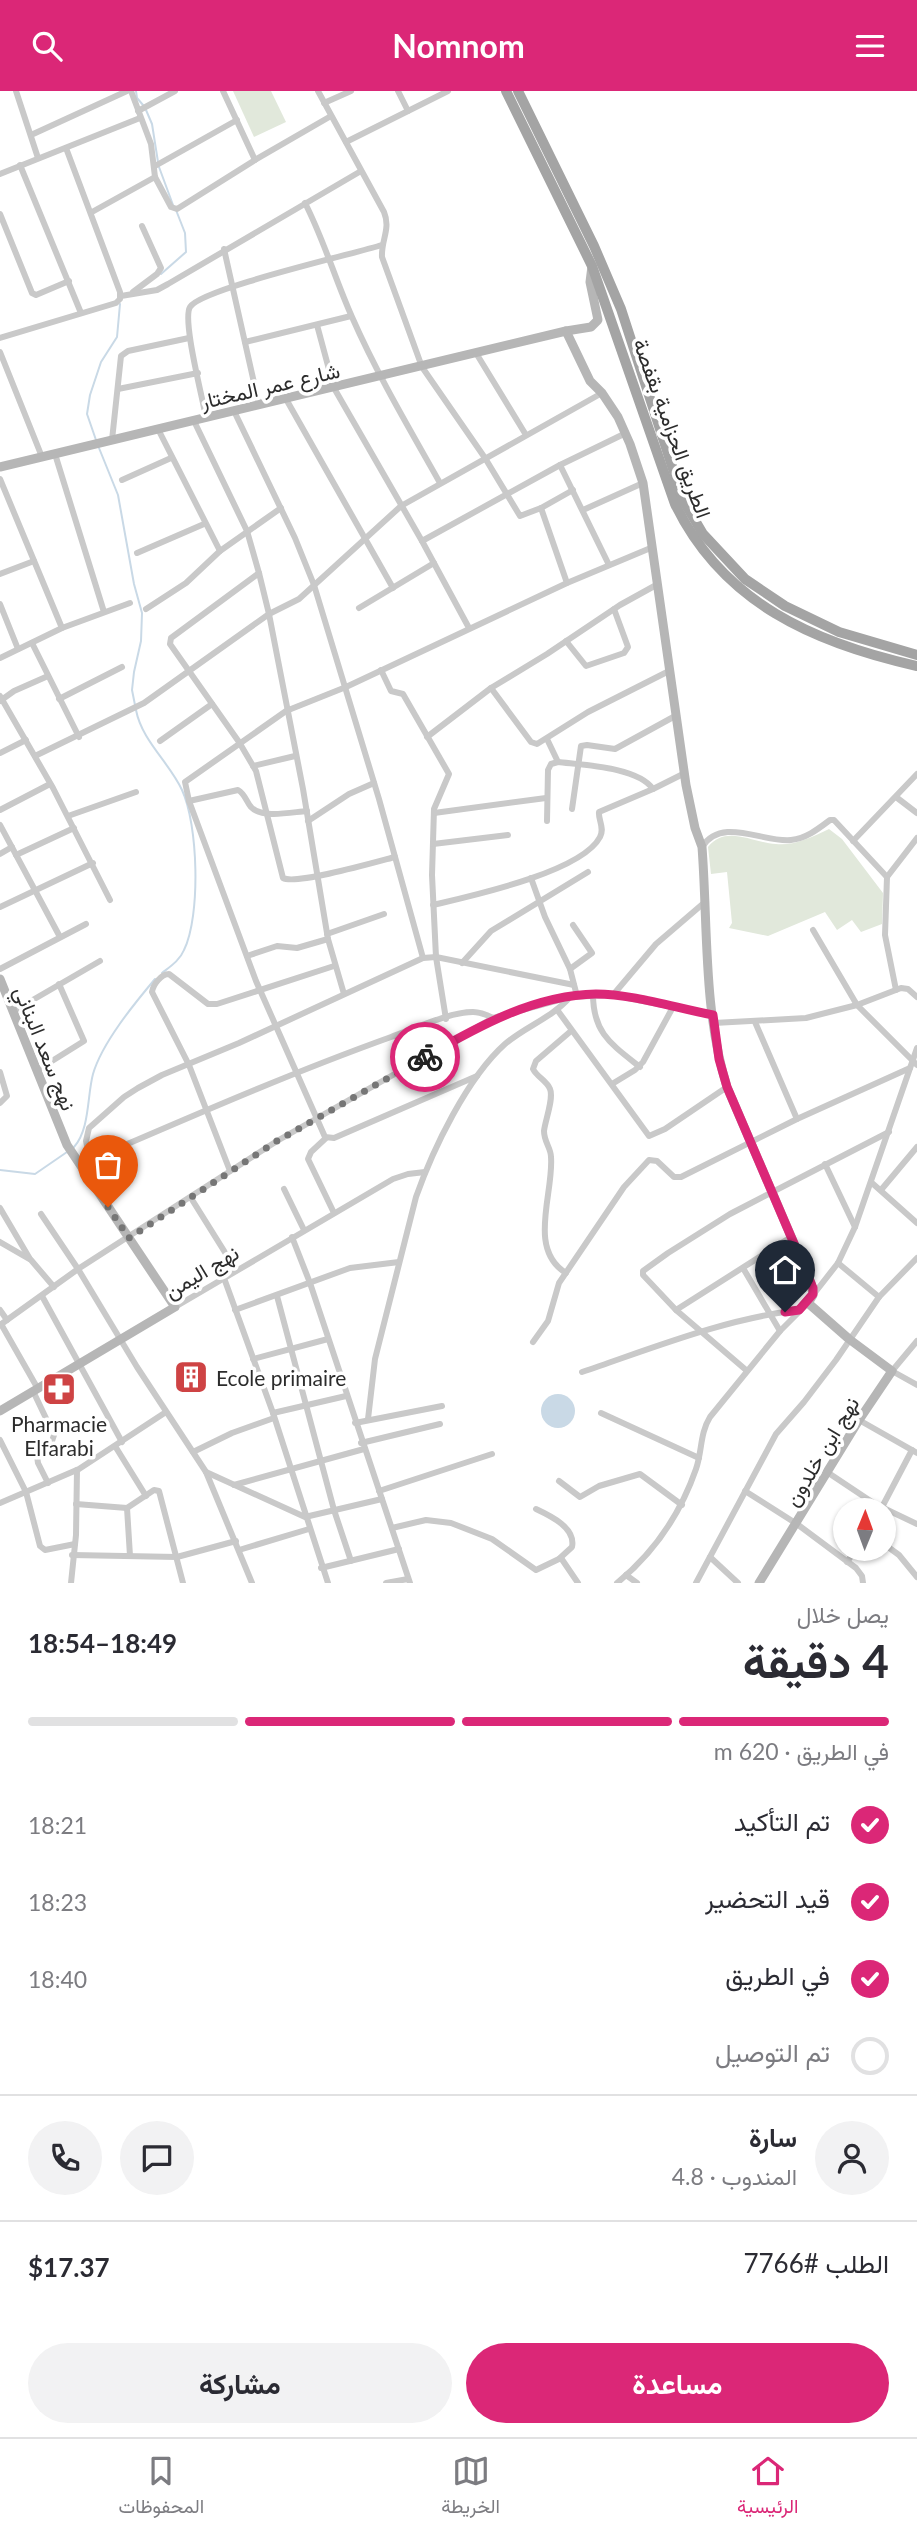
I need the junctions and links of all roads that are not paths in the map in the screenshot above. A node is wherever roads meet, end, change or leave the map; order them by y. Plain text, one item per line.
1 (16, 91) edge
2 (129, 91) edge
3 (175, 91) edge
4 (223, 91) edge
5 (318, 91) edge
6 (351, 91) edge
7 (398, 91) edge
8 (448, 91) edge
9 (506, 91) edge
10 (518, 91) edge
11 (324, 103) junction
12 (408, 111) junction
13 (139, 114) junction
14 (331, 116) junction
15 (237, 120) junction
16 (31, 135) junction
17 (346, 142) junction
18 (66, 148) junction
19 (38, 158) junction
20 (256, 160) junction
21 (20, 166) junction
22 (155, 166) junction
23 (361, 170) junction
24 (0, 174) edge
25 (155, 177) junction
26 (305, 203) junction
27 (92, 212) junction
28 (0, 214) edge
29 (142, 226) dead end
30 (382, 245) junction
31 (224, 249) junction
32 (330, 260) junction
33 (592, 266) junction
34 (69, 281) junction
35 (233, 286) junction
36 (132, 293) junction
37 (121, 296) junction
38 (81, 313) junction
39 (351, 316) junction
40 (317, 325) junction
41 (566, 331) junction
42 (0, 338) edge
43 (189, 338) junction
44 (245, 342) junction
45 (0, 352) edge
46 (476, 353) junction
47 (422, 367) junction
48 (198, 373) junction
49 (380, 376) junction
50 (334, 388) junction
51 (118, 389) junction
52 (601, 393) junction
53 (286, 399) junction
54 (259, 405) junction
55 (234, 411) junction
56 (206, 418) junction
57 (194, 421) junction
58 (158, 429) junction
59 (626, 433) junction
60 (526, 435) junction
61 (112, 440) junction
62 (55, 454) junction
63 (42, 457) junction
64 (171, 458) junction
65 (485, 458) junction
66 (560, 465) junction
67 (0, 467) edge
68 (0, 479) edge
69 (122, 480) dead end
70 (439, 483) junction
71 (643, 483) junction
72 (573, 490) junction
73 (507, 495) junction
74 (401, 506) junction
75 (281, 508) junction
76 (541, 508) junction
77 (583, 510) junction
78 (204, 524) junction
79 (247, 531) junction
80 (364, 538) junction
81 (422, 541) junction
82 (653, 547) junction
83 (220, 551) junction
84 (137, 553) dead end
85 (34, 561) junction
86 (435, 563) junction
87 (609, 565) junction
88 (259, 573) junction
89 (0, 574) edge
90 (567, 583) junction
91 (659, 584) junction
92 (314, 585) junction
93 (393, 588) junction
94 (130, 603) dead end
95 (0, 604) edge
96 (359, 608) dead end
97 (146, 609) dead end
98 (614, 609) junction
99 (104, 612) junction
100 (269, 614) junction
101 (62, 628) junction
102 (469, 628) junction
103 (566, 641) junction
104 (32, 643) junction
105 (18, 649) junction
106 (917, 655) edge
107 (0, 658) edge
108 (917, 666) edge
109 (122, 667) dead end
110 (381, 670) junction
111 (669, 671) junction
112 (188, 672) junction
113 (48, 677) junction
114 (346, 687) junction
115 (491, 688) junction
116 (1, 699) edge
117 (59, 699) junction
118 (212, 704) junction
119 (286, 711) junction
120 (677, 715) junction
121 (79, 737) junction
122 (427, 737) junction
123 (547, 739) junction
124 (26, 740) junction
125 (160, 741) dead end
126 (239, 742) junction
127 (0, 753) edge
128 (295, 756) junction
129 (35, 757) junction
130 (558, 762) junction
131 (576, 764) junction
132 (253, 766) junction
133 (685, 773) junction
134 (917, 773) edge
135 (374, 783) junction
136 (51, 784) junction
137 (653, 789) junction
138 (136, 792) dead end
139 (896, 797) junction
140 (546, 798) junction
141 (190, 801) junction
142 (572, 809) dead end
143 (0, 810) edge
144 (307, 811) junction
145 (266, 813) junction
146 (434, 813) junction
147 (917, 813) edge
148 (68, 816) junction
149 (308, 821) junction
150 (547, 821) dead end
151 (0, 825) edge
152 (74, 828) junction
153 (508, 835) dead end
154 (917, 838) edge
155 (853, 841) junction
156 (433, 844) junction
157 (702, 846) junction
158 (12, 847) junction
159 (0, 854) edge
160 (16, 855) junction
161 (395, 857) junction
162 (93, 863) junction
163 (588, 872) dead end
164 (317, 876) junction
165 (887, 877) junction
166 (531, 878) junction
167 (34, 890) junction
168 (110, 900) dead end
169 (705, 901) junction
170 (540, 902) junction
171 (433, 905) junction
172 (0, 907) edge
173 (384, 914) dead end
174 (86, 924) dead end
175 (573, 925) dead end
176 (813, 930) dead end
177 (328, 936) junction
178 (60, 937) junction
179 (247, 956) junction
180 (436, 957) junction
181 (423, 958) junction
182 (100, 961) dead end
183 (462, 963) junction
184 (334, 966) junction
185 (0, 969) edge
186 (570, 969) junction
187 (0, 979) edge
188 (59, 984) junction
189 (574, 985) junction
190 (896, 989) junction
191 (261, 991) junction
192 (344, 994) junction
193 (593, 994) junction
194 (612, 995) junction
195 (574, 996) junction
196 (917, 997) edge
197 (857, 1005) junction
198 (673, 1007) junction
199 (558, 1011) junction
200 (12, 1012) junction
201 (493, 1018) junction
202 (446, 1019) junction
203 (713, 1019) junction
204 (755, 1022) junction
205 (276, 1026) junction
206 (571, 1031) junction
207 (917, 1048) edge
208 (913, 1064) edge
209 (189, 1065) junction
210 (640, 1066) junction
211 (36, 1071) junction
212 (0, 1072) edge
213 (296, 1074) junction
214 (477, 1076) junction
215 (612, 1084) junction
216 (727, 1087) junction
217 (0, 1103) edge
218 (207, 1109) junction
219 (316, 1119) junction
220 (797, 1119) junction
221 (889, 1132) junction
222 (326, 1138) junction
223 (752, 1143) junction
224 (917, 1147) edge
225 (90, 1160) junction
226 (77, 1161) junction
227 (825, 1164) junction
228 (230, 1171) junction
229 (425, 1172) junction
230 (872, 1183) junction
231 (284, 1189) dead end
232 (881, 1190) junction
233 (773, 1193) junction
234 (191, 1198) junction
235 (0, 1208) edge
236 (334, 1213) junction
237 (41, 1214) dead end
238 (917, 1223) edge
239 (855, 1227) junction
240 (304, 1230) junction
241 (292, 1237) junction
242 (791, 1237) junction
243 (129, 1238) junction
244 (0, 1242) edge
245 (917, 1258) edge
246 (32, 1260) junction
247 (399, 1262) junction
248 (838, 1263) junction
249 (743, 1268) junction
250 (78, 1269) junction
251 (236, 1270) junction
252 (566, 1272) junction
253 (224, 1278) junction
254 (310, 1283) junction
255 (54, 1287) junction
256 (42, 1296) junction
257 (277, 1296) junction
258 (879, 1297) junction
259 (811, 1299) junction
260 (175, 1307) junction
261 (0, 1310) edge
262 (235, 1310) junction
263 (676, 1310) junction
264 (799, 1310) junction
265 (770, 1314) junction
266 (3, 1323) edge
267 (780, 1331) junction
268 (701, 1333) junction
269 (120, 1339) junction
270 (328, 1339) junction
271 (849, 1339) junction
272 (917, 1341) edge
273 (533, 1342) dead end
274 (291, 1349) junction
275 (253, 1359) junction
276 (80, 1363) junction
277 (746, 1370) junction
278 (892, 1371) junction
279 (582, 1372) dead end
280 (917, 1385) edge
281 (36, 1390) junction
282 (346, 1396) junction
283 (306, 1406) junction
284 (442, 1406) dead end
285 (0, 1411) edge
286 (166, 1412) junction
287 (601, 1413) dead end
288 (273, 1415) junction
289 (368, 1419) junction
290 (859, 1420) junction
291 (355, 1423) junction
292 (440, 1424) dead end
293 (0, 1440) edge
294 (122, 1442) junction
295 (363, 1446) junction
296 (115, 1447) junction
297 (915, 1451) edge
298 (193, 1453) junction
299 (492, 1454) dead end
300 (699, 1458) junction
301 (321, 1460) junction
302 (290, 1468) junction
303 (77, 1470) junction
304 (206, 1472) junction
305 (827, 1472) junction
306 (559, 1481) dead end
307 (48, 1483) junction
308 (234, 1485) junction
309 (379, 1491) junction
310 (745, 1491) junction
311 (26, 1492) junction
312 (146, 1496) junction
313 (865, 1498) edge
314 (887, 1498) edge
315 (382, 1499) junction
316 (0, 1503) edge
317 (76, 1504) junction
318 (682, 1505) junction
319 (127, 1508) junction
320 (536, 1509) dead end
321 (334, 1510) junction
322 (896, 1515) edge
323 (305, 1517) junction
324 (797, 1524) junction
325 (917, 1524) edge
326 (392, 1528) junction
327 (309, 1529) junction
328 (236, 1541) junction
329 (75, 1544) junction
330 (399, 1549) junction
331 (239, 1550) junction
332 (896, 1554) edge
333 (72, 1555) junction
334 (130, 1556) junction
335 (177, 1556) junction
336 (710, 1557) junction
337 (560, 1558) junction
338 (351, 1561) junction
339 (847, 1562) joint
340 (321, 1568) junction
341 (626, 1575) junction
342 (917, 1577) edge
343 (409, 1581) edge
344 (71, 1583) edge
345 (183, 1583) edge
346 (252, 1583) edge
347 (327, 1583) edge
348 (386, 1583) edge
349 (578, 1583) edge
350 (617, 1583) edge
351 (637, 1583) edge
352 (696, 1583) edge
353 (738, 1583) edge
354 (760, 1583) edge
355 (863, 1583) edge

1 - 16 street
2 - 13 street
2 - 16 street
3 - 13 street
4 - 15 street
5 - 11 street
6 - 11 street
7 - 12 street
8 - 12 street
9 - 33 main road, الطريق الحزامية بقفصة
10 - 106 main road, الطريق الحزامية بقفصة
11 - 14 street
12 - 17 street
13 - 18 street
13 - 22 street
14 - 17 street
14 - 20 street
15 - 20 street
15 - 22 street
16 - 19 street
17 - 23 street
18 - 19 street
18 - 27 street
19 - 21 street
20 - 25 street
21 - 24 street
21 - 34 street
22 - 25 street
23 - 26 street
23 - 30 street
25 - 27 street
26 - 31 street
26 - 32 street
27 - 37 street
28 - 34 street
29 - 36 street
30 - 32 street
30 - 47 street
31 - 35 street
31 - 36 street
32 - 35 street
32 - 39 street
33 - 41 street, شارع عمر المختار
33 - 108 main road, الطريق الحزامية بقفصة
34 - 38 street
35 - 43 street
35 - 44 street
36 - 37 street
37 - 38 street
38 - 42 street
39 - 40 street
39 - 49 street
40 - 44 street
40 - 50 street
41 - 46 street, شارع عمر المختار
41 - 52 street
43 - 48 street
43 - 51 street
44 - 54 street
45 - 63 street
46 - 47 street, شارع عمر المختار
46 - 60 street
47 - 49 street, شارع عمر المختار
47 - 65 street
48 - 51 street
48 - 56 street
49 - 50 street, شارع عمر المختار
49 - 70 street
50 - 53 street, شارع عمر المختار
50 - 74 street
51 - 61 street
52 - 59 street
52 - 60 street
53 - 54 street, شارع عمر المختار
53 - 80 street
54 - 55 street, شارع عمر المختار
55 - 56 street, شارع عمر المختار
55 - 75 street
56 - 57 street, شارع عمر المختار
57 - 58 street, شارع عمر المختار
57 - 79 street
58 - 61 street, شارع عمر المختار
58 - 64 street
59 - 66 street
59 - 71 street
60 - 65 street
61 - 62 street, شارع عمر المختار
62 - 63 street, شارع عمر المختار
62 - 99 street
63 - 67 street, شارع عمر المختار
64 - 69 street
64 - 78 street
65 - 70 street
65 - 73 street
66 - 72 street
66 - 73 street
68 - 85 street
70 - 74 street
71 - 77 street
71 - 82 street
72 - 76 street
72 - 77 street
73 - 76 street
73 - 81 street
74 - 80 street
74 - 81 street
75 - 79 street
75 - 92 street
76 - 90 street
77 - 87 street
78 - 83 street
78 - 84 street
79 - 83 street
79 - 88 street
80 - 92 street
80 - 93 street
81 - 86 street
82 - 87 street
82 - 91 street
83 - 97 street
85 - 89 street
85 - 101 street
86 - 93 street
86 - 102 street
87 - 90 street
88 - 100 street
88 - 112 street
90 - 102 street
91 - 98 street
91 - 111 street
92 - 100 street
92 - 114 street
93 - 96 street
94 - 99 street
95 - 105 street
98 - 103 street
98 - 103 street
99 - 101 street
100 - 112 street
100 - 119 street
101 - 104 street
102 - 110 street
103 - 115 street
104 - 105 street
104 - 113 street
105 - 107 street
109 - 117 street
110 - 114 street
110 - 122 street
111 - 120 street
111 - 123 street
112 - 118 street
112 - 121 street
113 - 116 street
113 - 117 street
114 - 119 street
114 - 135 street
115 - 122 street
115 - 123 street
116 - 124 street
117 - 121 street
118 - 125 street
118 - 126 street
119 - 126 street
119 - 128 street
120 - 131 street
120 - 133 street
121 - 129 street
122 - 146 street
123 - 130 street
124 - 127 street
124 - 129 street
126 - 132 street
126 - 141 street
128 - 132 street
128 - 144 street
129 - 136 street
130 - 131 street
130 - 140 street
131 - 137 street
131 - 142 street
132 - 145 street
133 - 137 street
133 - 157 street
134 - 139 street
135 - 149 street
135 - 161 street
136 - 143 street
136 - 148 street
137 - 166 street
138 - 148 street
139 - 147 street
139 - 155 street
140 - 146 street
140 - 150 street
141 - 145 street
141 - 179 street
144 - 145 street
144 - 149 street
145 - 164 street
146 - 156 street
148 - 152 street
149 - 164 street
151 - 158 street
152 - 160 street
152 - 162 street
153 - 156 street
154 - 165 street
155 - 157 street
155 - 165 street
156 - 171 street
157 - 169 street
158 - 159 street
158 - 160 street
160 - 167 street
161 - 164 street
161 - 181 street
162 - 167 street
162 - 168 street
163 - 170 street
164 - 177 street
165 - 190 street
166 - 170 street
166 - 171 street
167 - 172 street
167 - 178 street
169 - 194 street
169 - 203 street
170 - 183 street
170 - 186 street
171 - 180 street
173 - 177 street
174 - 178 street
175 - 186 street
176 - 197 street
177 - 179 street
177 - 184 street
178 - 185 street
179 - 191 street
180 - 181 street
180 - 183 street
180 - 202 street
181 - 192 street
182 - 188 street
183 - 189 street
184 - 191 street
184 - 192 street
186 - 189 street
187 - 200 street, نهج سعد البناني
188 - 200 street
188 - 211 street
189 - 195 street
190 - 196 street
190 - 197 street
191 - 205 street
191 - 209 street
192 - 205 street
193 - 194 street
193 - 195 street
193 - 210 street
194 - 198 street
195 - 199 street
195 - 201 street
197 - 204 street
197 - 208 street
198 - 203 street
198 - 210 street
199 - 206 street
199 - 214 street
200 - 211 street, نهج سعد البناني
201 - 202 street
201 - 219 street
202 - 213 street
203 - 204 street
203 - 216 street
204 - 220 street
205 - 209 street
205 - 213 street
206 - 215 street
206 - 252 street
207 - 208 street
208 - 220 street
208 - 221 street
209 - 218 street
209 - 225 street
210 - 215 street
211 - 226 street, نهج سعد البناني
212 - 217 street
213 - 218 street
213 - 219 street
214 - 222 street
214 - 229 street
215 - 216 street
216 - 223 street
218 - 225 street
218 - 228 street
219 - 222 street
219 - 228 street
220 - 223 street
221 - 227 street
221 - 230 street
222 - 236 street
223 - 233 street
223 - 252 street
224 - 232 street
225 - 226 street
226 - 243 street, نهج سعد البناني
227 - 233 street
227 - 239 street
228 - 234 street
229 - 236 street, نهج اليمن
229 - 247 street
230 - 232 street
230 - 239 street
231 - 240 street
232 - 238 street
233 - 242 street
233 - 263 street
234 - 243 street
234 - 251 street
235 - 246 street
236 - 240 street, نهج اليمن
237 - 250 street
239 - 248 street
240 - 241 street, نهج اليمن
241 - 251 street, نهج اليمن
241 - 254 street
242 - 249 street
242 - 259 street
243 - 250 street
243 - 260 street, نهج سعد البناني
244 - 246 street
245 - 258 street
246 - 255 street
247 - 254 street
247 - 289 street
248 - 258 street
248 - 259 street
249 - 263 street
249 - 265 street
250 - 255 street
250 - 269 street
251 - 253 street, نهج اليمن
252 - 273 street
253 - 260 street, نهج اليمن
253 - 262 street
254 - 257 street
254 - 270 street
255 - 256 street
256 - 266 street
256 - 276 street
257 - 262 street
257 - 274 street
258 - 271 street
259 - 264 street
259 - 271 street
260 - 269 street, نهج اليمن
261 - 266 street
262 - 275 street
263 - 268 street
264 - 265 street
264 - 267 street
265 - 267 street
265 - 268 street
266 - 281 street
267 - 277 street
268 - 277 street
268 - 279 street
269 - 276 street, نهج اليمن
269 - 286 street
270 - 274 street
270 - 282 street
271 - 278 street
271 - 310 street
272 - 278 street, نهج ابن خلدون
274 - 275 street
274 - 283 street
275 - 288 street
276 - 281 street, نهج اليمن
276 - 294 street
277 - 300 street
278 - 280 street
278 - 290 street, نهج ابن خلدون
281 - 285 street, نهج اليمن
281 - 307 street
282 - 283 street
282 - 291 street
283 - 288 street
283 - 301 street
284 - 289 street
286 - 294 street
286 - 298 street
287 - 300 street
288 - 298 street
288 - 302 street
289 - 291 street
290 - 297 street
290 - 305 street, نهج ابن خلدون
291 - 295 street
292 - 295 street
293 - 311 street
294 - 296 street
295 - 301 street
295 - 309 street
296 - 303 street
296 - 312 street
297 - 314 street
298 - 304 street
299 - 309 street
300 - 318 street
301 - 302 street
301 - 321 street
302 - 308 street
302 - 323 street
303 - 307 street
303 - 317 street
304 - 308 street
304 - 328 street
305 - 313 street
305 - 324 street, نهج ابن خلدون
306 - 318 street
307 - 311 street
308 - 323 street
309 - 315 street
310 - 324 street
310 - 336 street
311 - 316 street
311 - 329 street
312 - 319 street
312 - 335 street
315 - 321 street
315 - 326 street
317 - 319 street
317 - 329 street
318 - 341 street
319 - 334 street
320 - 337 street
321 - 323 street
321 - 338 street
322 - 325 street
323 - 327 street
324 - 339 street
324 - 354 street, نهج ابن خلدون
326 - 330 street
326 - 337 street
327 - 331 street
327 - 340 street
328 - 331 street
328 - 335 street
329 - 333 street
330 - 338 street
330 - 343 street
331 - 346 street
332 - 342 street
333 - 334 street
333 - 344 street
334 - 335 street
335 - 345 street
336 - 352 street
336 - 353 street
337 - 349 street
338 - 340 street
339 - 355 street
340 - 347 street
341 - 350 street
341 - 351 street
343 - 348 street

